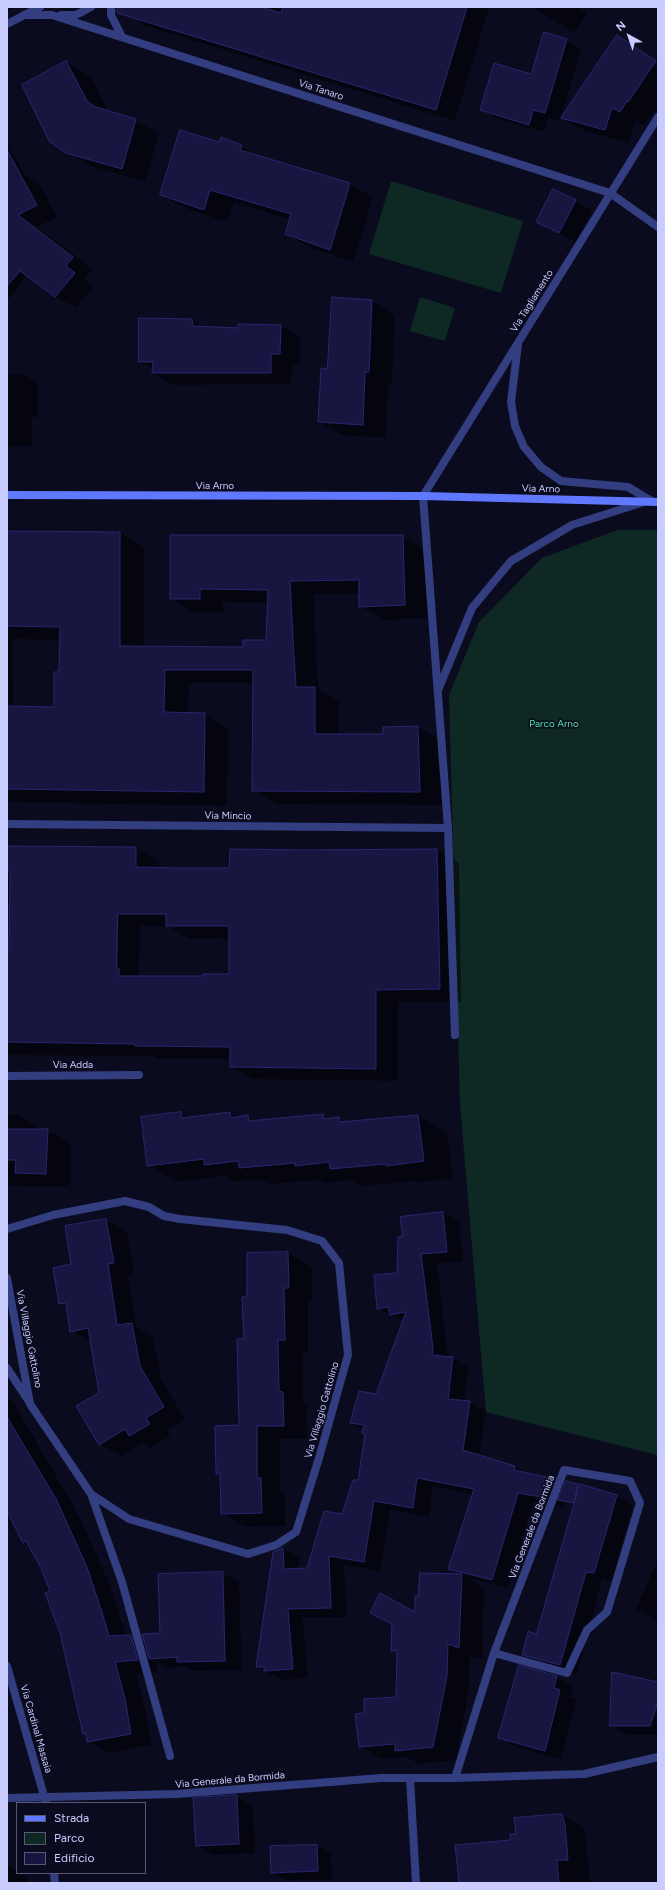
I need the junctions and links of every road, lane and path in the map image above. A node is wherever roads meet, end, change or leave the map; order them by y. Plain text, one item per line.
1 (40, 7) edge
2 (92, 7) edge
3 (111, 7) edge
4 (24, 15) junction
5 (52, 15) junction
6 (7, 24) edge
7 (122, 37) junction
8 (658, 117) edge
9 (610, 193) junction
10 (658, 227) edge
11 (518, 342) junction
12 (7, 495) edge
13 (423, 496) junction
14 (653, 502) edge
15 (438, 691) junction
16 (7, 824) edge
17 (448, 828) junction
18 (455, 1035) dead end
19 (139, 1075) dead end
20 (7, 1076) edge
21 (7, 1229) edge
22 (7, 1278) edge
23 (7, 1368) edge
24 (30, 1404) junction
25 (91, 1494) junction
26 (494, 1653) junction
27 (7, 1666) edge
28 (170, 1756) dead end
29 (658, 1757) edge
30 (410, 1778) junction
31 (455, 1778) junction
32 (7, 1798) edge
33 (46, 1801) edge
34 (416, 1883) edge

1 - 4 street
2 - 5 street
3 - 7 street
4 - 5 street, Via Tanaro
4 - 6 street
5 - 7 street, Via Tanaro
7 - 9 street, Via Tanaro
8 - 9 street, Via Tagliamento
9 - 10 street, Via Tanaro
9 - 11 street, Via Tagliamento
11 - 13 street, Via Tagliamento
11 - 14 street
12 - 13 main road, Via Arno
13 - 14 main road, Via Arno
13 - 15 street
14 - 15 street
15 - 17 street
16 - 17 street, Via Mincio
17 - 18 street
19 - 20 street, Via Adda
21 - 25 street, Via Villaggio Gattolino
22 - 24 street, Via Villaggio Gattolino
23 - 24 street, Via Villaggio Gattolino
24 - 25 street, Via Villaggio Gattolino
25 - 28 street
26 - 26 street, Via Generale da Bormida
26 - 31 street, Via Generale da Bormida
27 - 33 street, Via Cardinal Massaia
29 - 31 street, Via Generale da Bormida
30 - 31 street, Via Generale da Bormida
30 - 33 street, Via Generale da Bormida
30 - 34 street
32 - 33 street, Via Generale da Bormida

